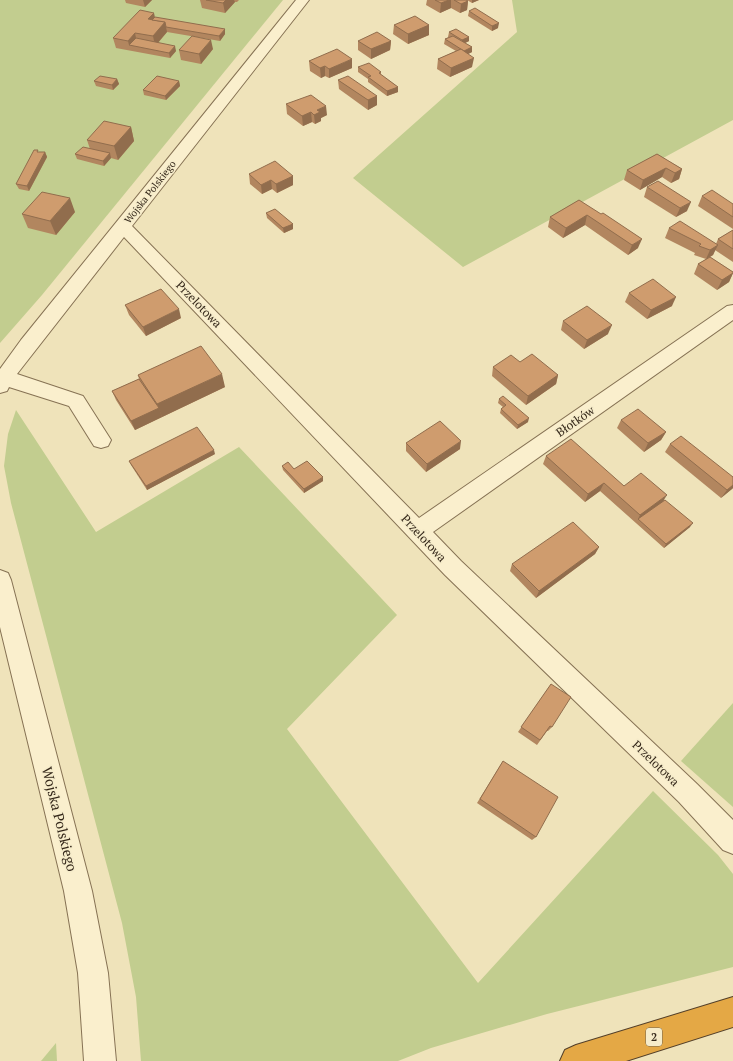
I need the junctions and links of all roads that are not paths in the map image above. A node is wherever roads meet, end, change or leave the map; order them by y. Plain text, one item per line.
1 (303, 0) edge
2 (123, 226) junction
3 (733, 311) edge
4 (1, 380) edge
5 (101, 440) dead end
6 (418, 530) junction
7 (0, 580) edge
8 (733, 840) edge
9 (733, 1012) edge
10 (100, 1061) edge
11 (576, 1061) edge

1 - 2 street, Wojska Polskiego
2 - 4 street, Wojska Polskiego
2 - 6 street, Przelotowa
3 - 6 street, Błotków
4 - 5 street
6 - 8 street, Przelotowa
7 - 10 street, Wojska Polskiego
9 - 11 highway, 2

